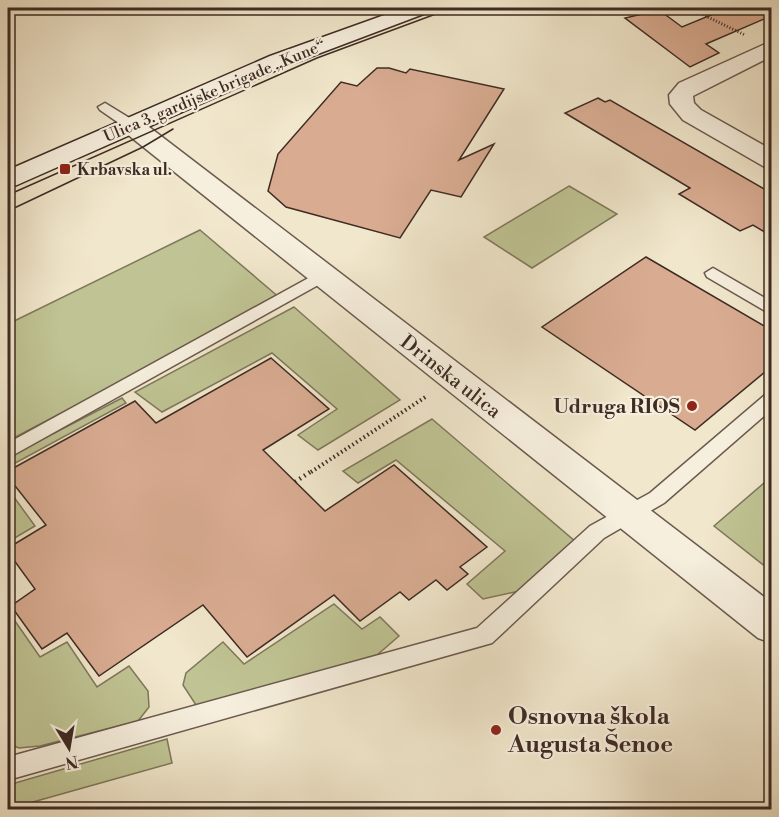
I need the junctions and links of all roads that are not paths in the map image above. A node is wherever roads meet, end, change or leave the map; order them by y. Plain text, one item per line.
1 (422, 8) edge
2 (771, 47) edge
3 (105, 107) dead end
4 (131, 125) junction
5 (771, 161) edge
6 (8, 179) edge
7 (713, 273) dead end
8 (323, 275) junction
9 (771, 310) edge
10 (771, 399) edge
11 (8, 451) edge
12 (627, 514) junction
13 (771, 626) edge
14 (8, 769) edge

1 - 4 street, Ulica 3. gardijske brigade „Kune“
2 - 5 street
3 - 4 lane
4 - 6 street, Ulica 3. gardijske brigade „Kune“
4 - 8 street, Drinska ulica
7 - 9 lane
8 - 11 lane
8 - 12 street, Drinska ulica
10 - 12 lane
12 - 13 street, Drinska ulica
12 - 14 lane

